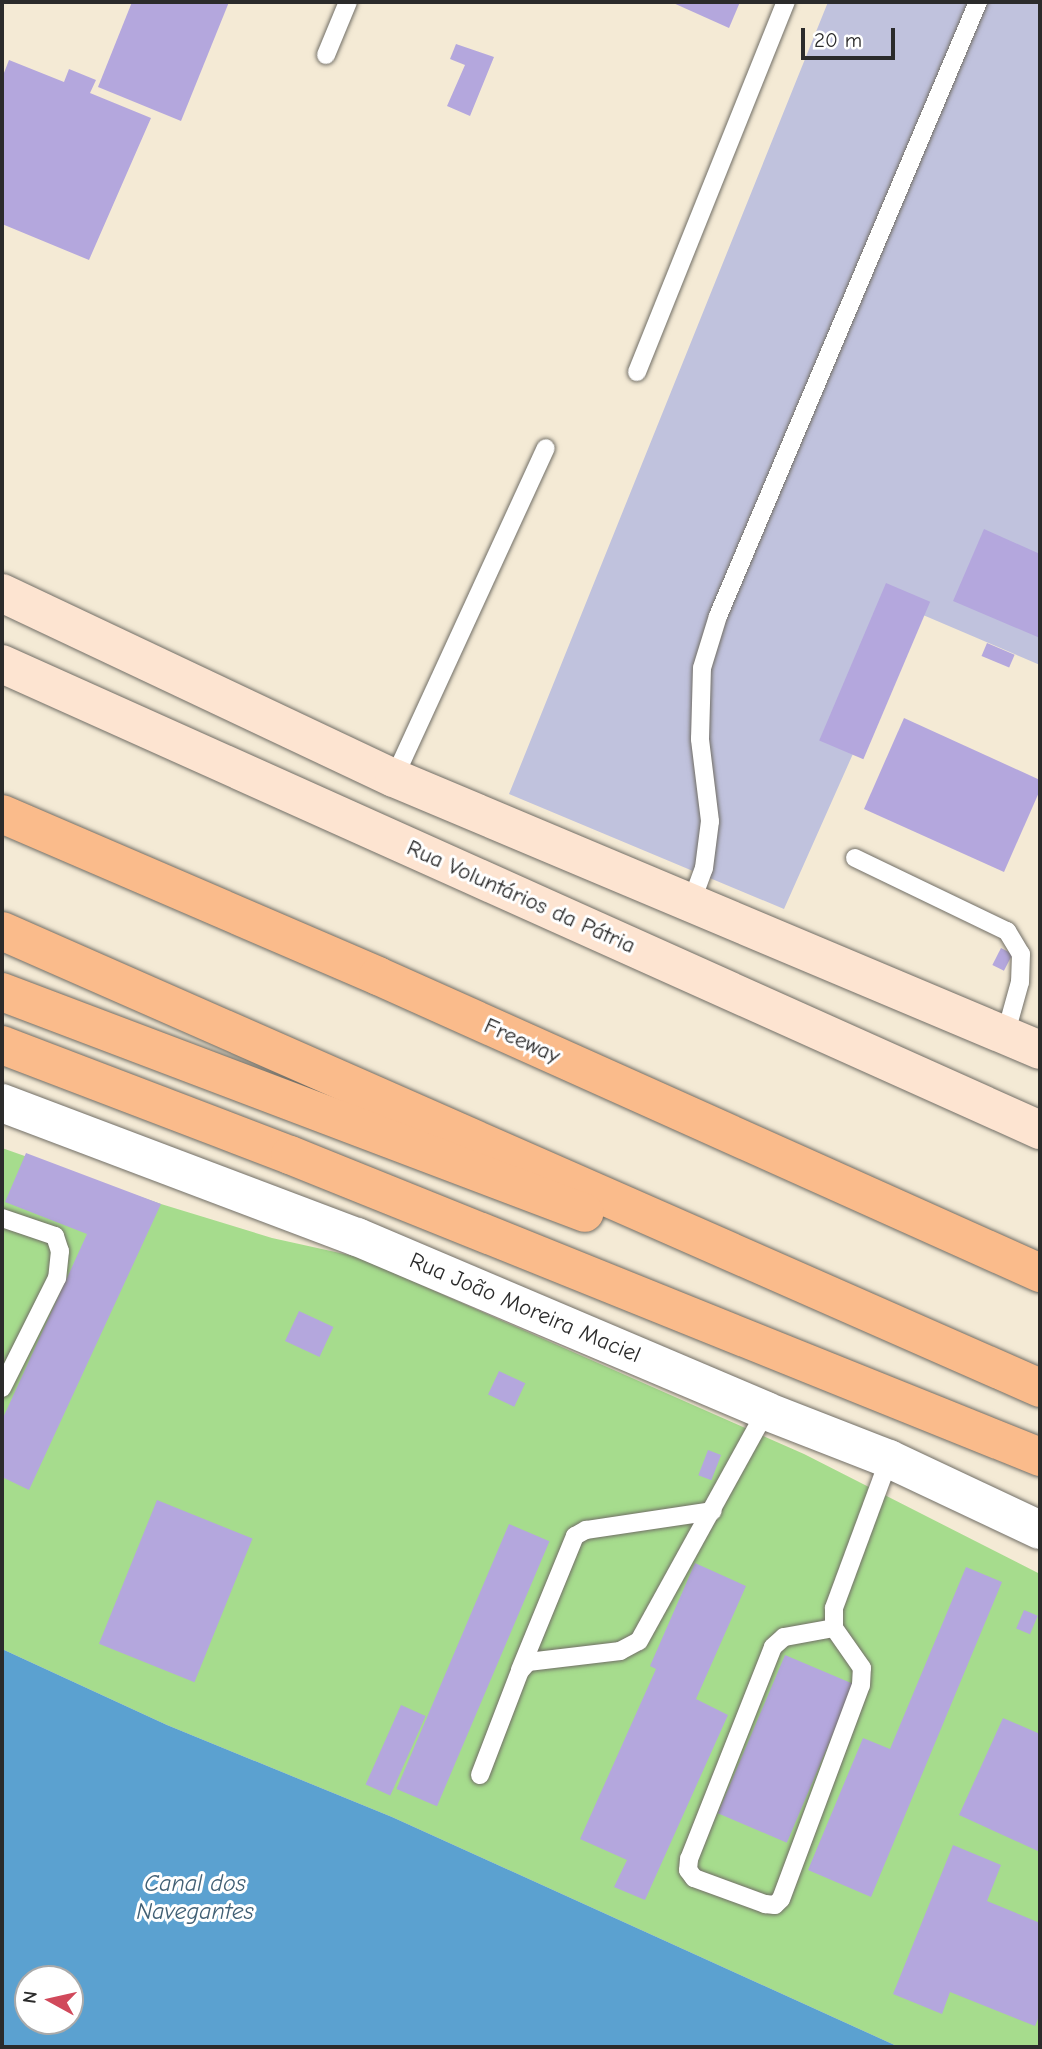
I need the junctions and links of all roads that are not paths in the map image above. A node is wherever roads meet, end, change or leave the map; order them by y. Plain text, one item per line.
1 (348, 2) edge
2 (786, 2) edge
3 (978, 2) edge
4 (326, 55) dead end
5 (637, 372) dead end
6 (546, 447) dead end
7 (2, 593) edge
8 (2, 664) edge
9 (394, 778) junction
10 (2, 814) edge
11 (855, 858) dead end
12 (690, 906) junction
13 (2, 931) edge
14 (2, 992) edge
15 (1006, 1036) junction
16 (2, 1045) edge
17 (1040, 1050) edge
18 (2, 1103) edge
19 (1040, 1130) edge
20 (2, 1219) edge
21 (696, 1235) junction
22 (1040, 1273) edge
23 (9, 1350) edge
24 (2, 1388) edge
25 (1040, 1388) edge
26 (766, 1412) junction
27 (1040, 1457) edge
28 (889, 1459) junction
29 (713, 1511) junction
30 (1040, 1530) edge
31 (834, 1628) junction
32 (520, 1671) junction
33 (480, 1776) dead end

1 - 4 lane
2 - 5 lane
3 - 12 lane
6 - 9 lane
7 - 9 main road
8 - 19 main road, Rua Voluntários da Pátria
9 - 12 main road
10 - 22 highway, Freeway
11 - 15 lane
12 - 15 main road
13 - 21 highway
14 - 21 highway
15 - 17 main road
16 - 27 highway
18 - 26 street, Rua João Moreira Maciel
20 - 23 lane
21 - 25 highway
23 - 24 lane
26 - 28 street, Rua João Moreira Maciel
26 - 29 lane
28 - 30 street, Rua João Moreira Maciel
28 - 31 lane
29 - 32 lane
29 - 32 lane
31 - 31 lane
32 - 33 lane

